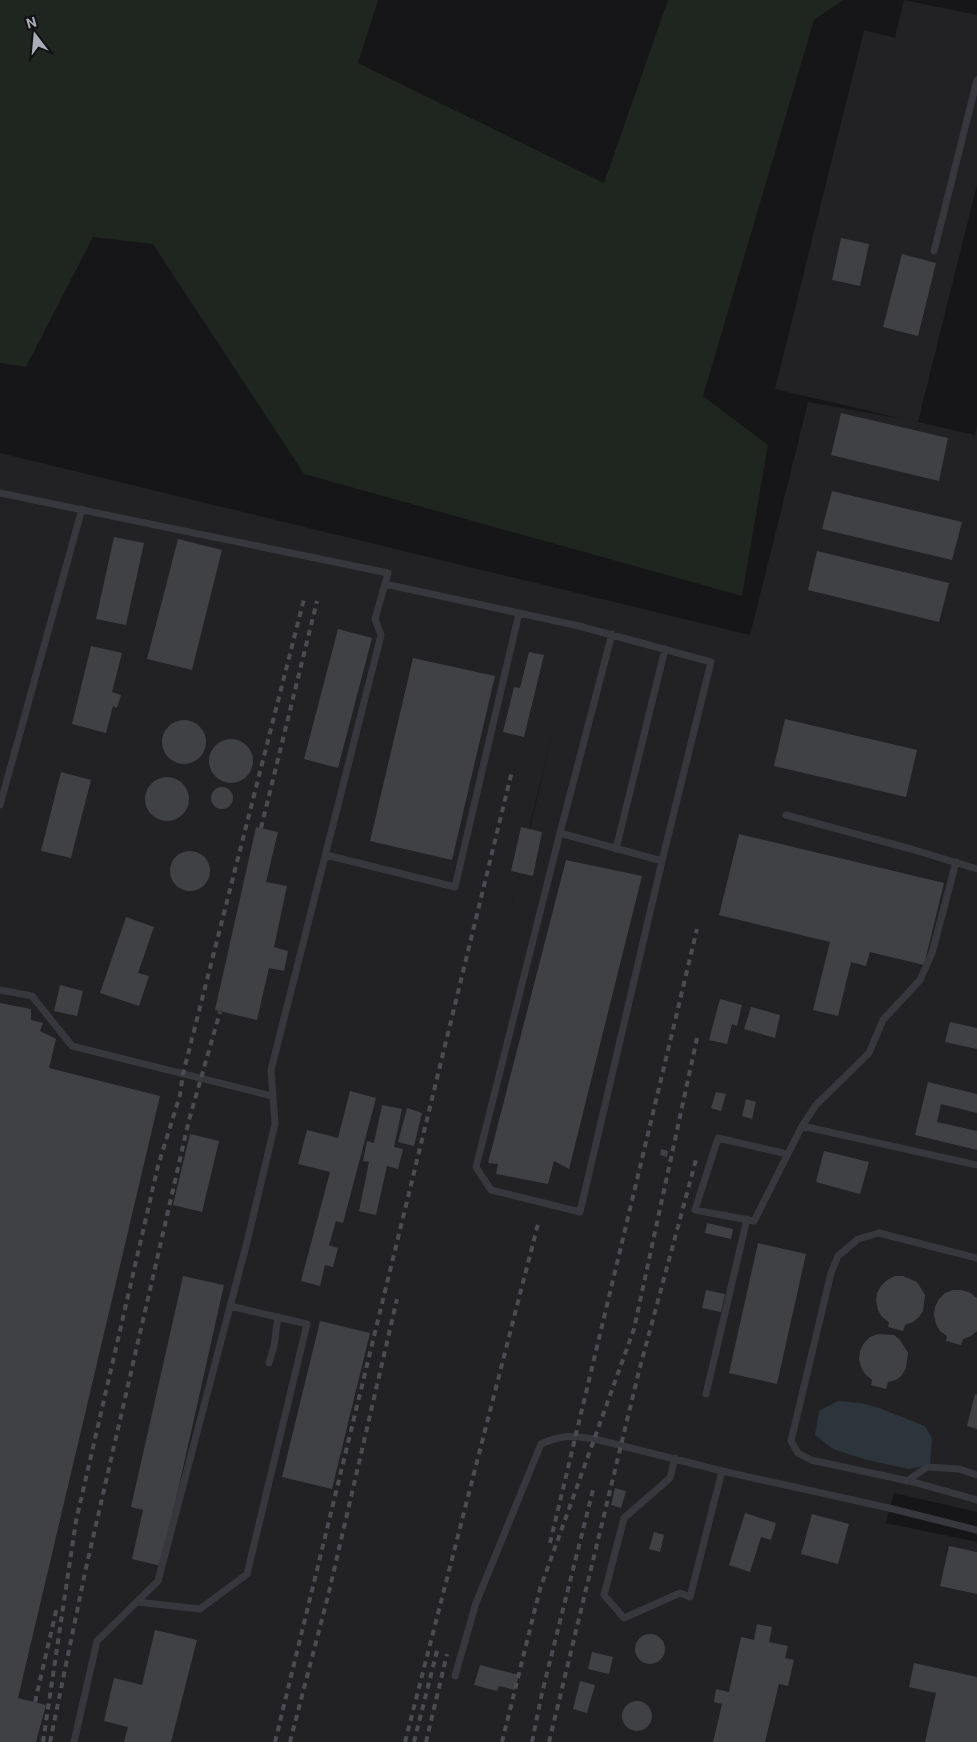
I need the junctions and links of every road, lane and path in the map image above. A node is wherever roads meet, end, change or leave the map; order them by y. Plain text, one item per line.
1 (977, 80) edge
2 (934, 251) dead end
3 (0, 493) edge
4 (82, 509) junction
5 (385, 584) junction
6 (519, 612) junction
7 (612, 634) junction
8 (665, 649) junction
9 (0, 805) edge
10 (786, 815) dead end
11 (560, 833) junction
12 (616, 849) junction
13 (326, 855) junction
14 (662, 861) junction
15 (956, 862) junction
16 (977, 869) edge
17 (0, 990) edge
18 (272, 1096) junction
19 (802, 1126) junction
20 (788, 1154) junction
21 (977, 1165) edge
22 (747, 1220) junction
23 (977, 1258) edge
24 (230, 1306) junction
25 (278, 1317) junction
26 (269, 1363) dead end
27 (706, 1394) dead end
28 (675, 1458) junction
29 (722, 1471) junction
30 (977, 1475) edge
31 (907, 1481) junction
32 (977, 1500) edge
33 (977, 1530) edge
34 (137, 1602) junction
35 (455, 1676) dead end
36 (74, 1742) edge

1 - 2 lane
3 - 4 lane
4 - 5 lane
4 - 9 lane
5 - 6 lane
5 - 13 lane
6 - 7 lane
6 - 13 lane
7 - 8 lane
7 - 11 lane
8 - 12 lane
8 - 14 lane
10 - 15 lane
11 - 12 lane
11 - 14 lane
12 - 14 lane
13 - 18 lane
15 - 16 lane
15 - 19 lane
17 - 18 lane
18 - 24 lane
19 - 20 lane
19 - 21 lane
20 - 22 lane
20 - 22 lane
22 - 27 lane
23 - 31 lane
24 - 25 lane
24 - 34 lane
25 - 26 lane
25 - 34 lane
28 - 29 lane
28 - 29 lane
28 - 35 lane
29 - 33 lane
30 - 31 lane
31 - 32 lane
34 - 36 lane

